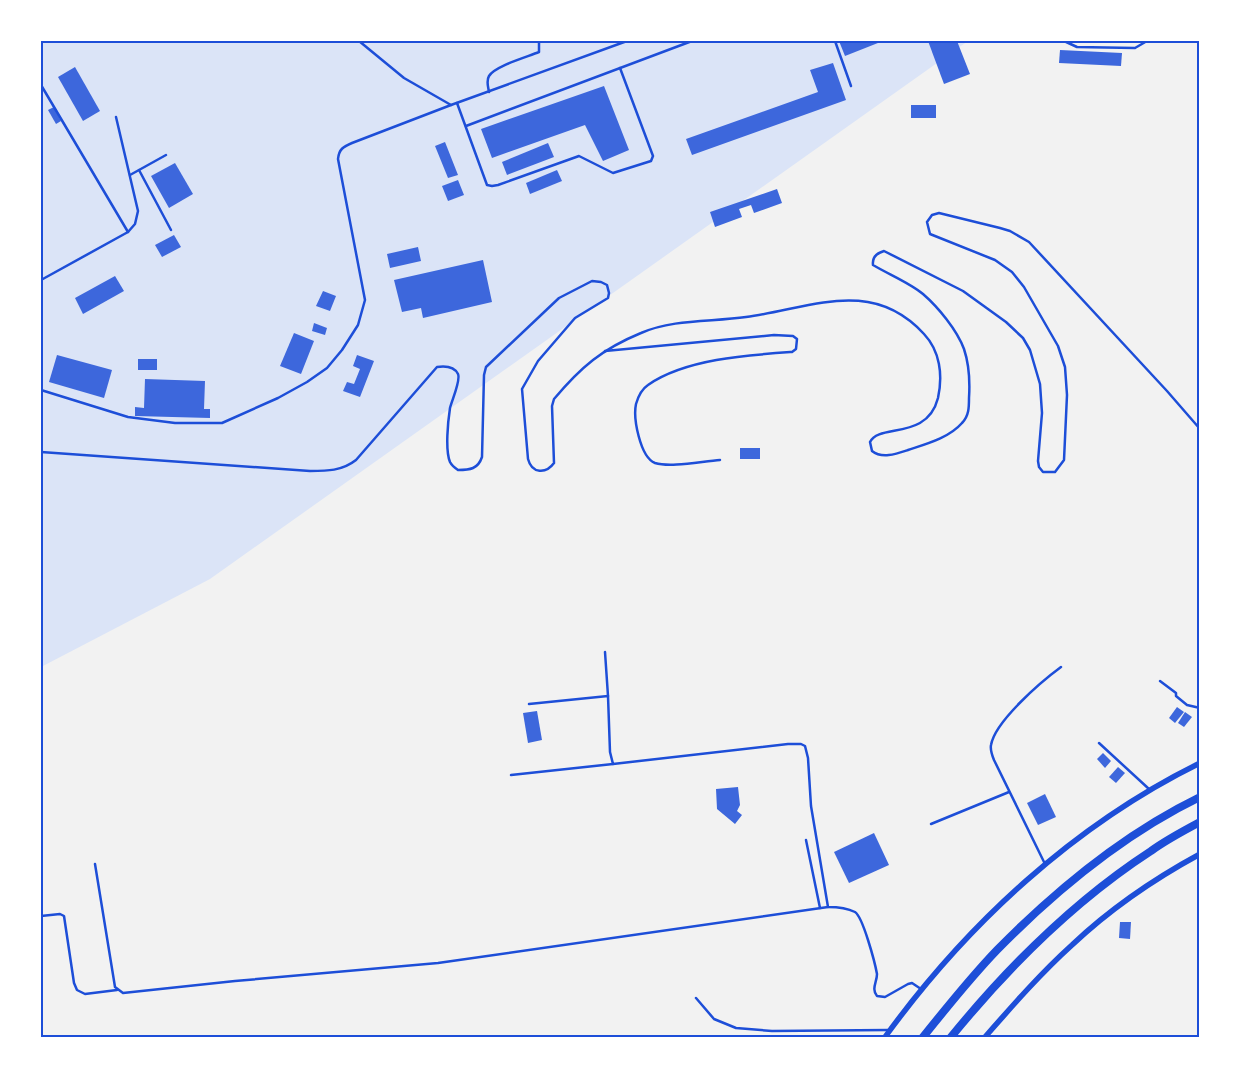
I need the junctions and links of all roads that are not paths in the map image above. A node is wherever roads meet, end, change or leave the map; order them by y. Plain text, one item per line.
1 (359, 41) edge
2 (539, 41) edge
3 (626, 41) edge
4 (692, 41) edge
5 (835, 41) edge
6 (1064, 41) edge
7 (1147, 41) edge
8 (620, 68) junction
9 (41, 84) edge
10 (851, 86) dead end
11 (489, 92) junction
12 (457, 103) junction
13 (451, 106) junction
14 (116, 117) dead end
15 (466, 126) junction
16 (166, 155) dead end
17 (139, 170) junction
18 (130, 175) junction
19 (171, 230) dead end
20 (128, 232) junction
21 (41, 280) edge
22 (604, 352) junction
23 (41, 390) edge
24 (1200, 429) edge
25 (41, 452) edge
26 (720, 460) dead end
27 (605, 652) dead end
28 (1061, 667) dead end
29 (1160, 681) dead end
30 (608, 696) junction
31 (529, 704) dead end
32 (1200, 708) edge
33 (1099, 743) dead end
34 (1200, 763) edge
35 (613, 764) junction
36 (511, 775) dead end
37 (1150, 790) junction
38 (1009, 792) junction
39 (1200, 797) edge
40 (1200, 822) edge
41 (931, 824) dead end
42 (806, 840) dead end
43 (1200, 854) edge
44 (95, 864) dead end
45 (1046, 865) junction
46 (828, 907) junction
47 (820, 908) junction
48 (41, 916) edge
49 (921, 989) junction
50 (117, 990) junction
51 (696, 998) dead end
52 (890, 1030) junction
53 (885, 1037) edge
54 (923, 1037) edge
55 (951, 1037) edge
56 (985, 1037) edge

1 - 13 lane
2 - 11 lane
3 - 11 lane
4 - 8 lane
5 - 10 lane
6 - 7 lane
8 - 15 lane
8 - 15 lane
9 - 20 lane
11 - 12 lane
12 - 13 lane
12 - 15 lane
13 - 23 lane
14 - 18 lane
16 - 17 lane
17 - 18 lane
17 - 19 lane
18 - 20 lane
20 - 21 lane
22 - 24 lane
22 - 25 lane
22 - 26 lane
27 - 30 lane
28 - 38 lane
29 - 32 lane
30 - 31 lane
30 - 35 lane
33 - 37 lane
34 - 37 street
35 - 36 lane
35 - 46 lane
37 - 45 street
38 - 41 lane
38 - 45 lane
39 - 54 highway
40 - 55 highway
42 - 47 lane
43 - 56 street
44 - 50 lane
45 - 49 street
46 - 47 lane
46 - 49 lane
47 - 50 lane
48 - 50 lane
49 - 52 street
51 - 52 lane
52 - 53 street

